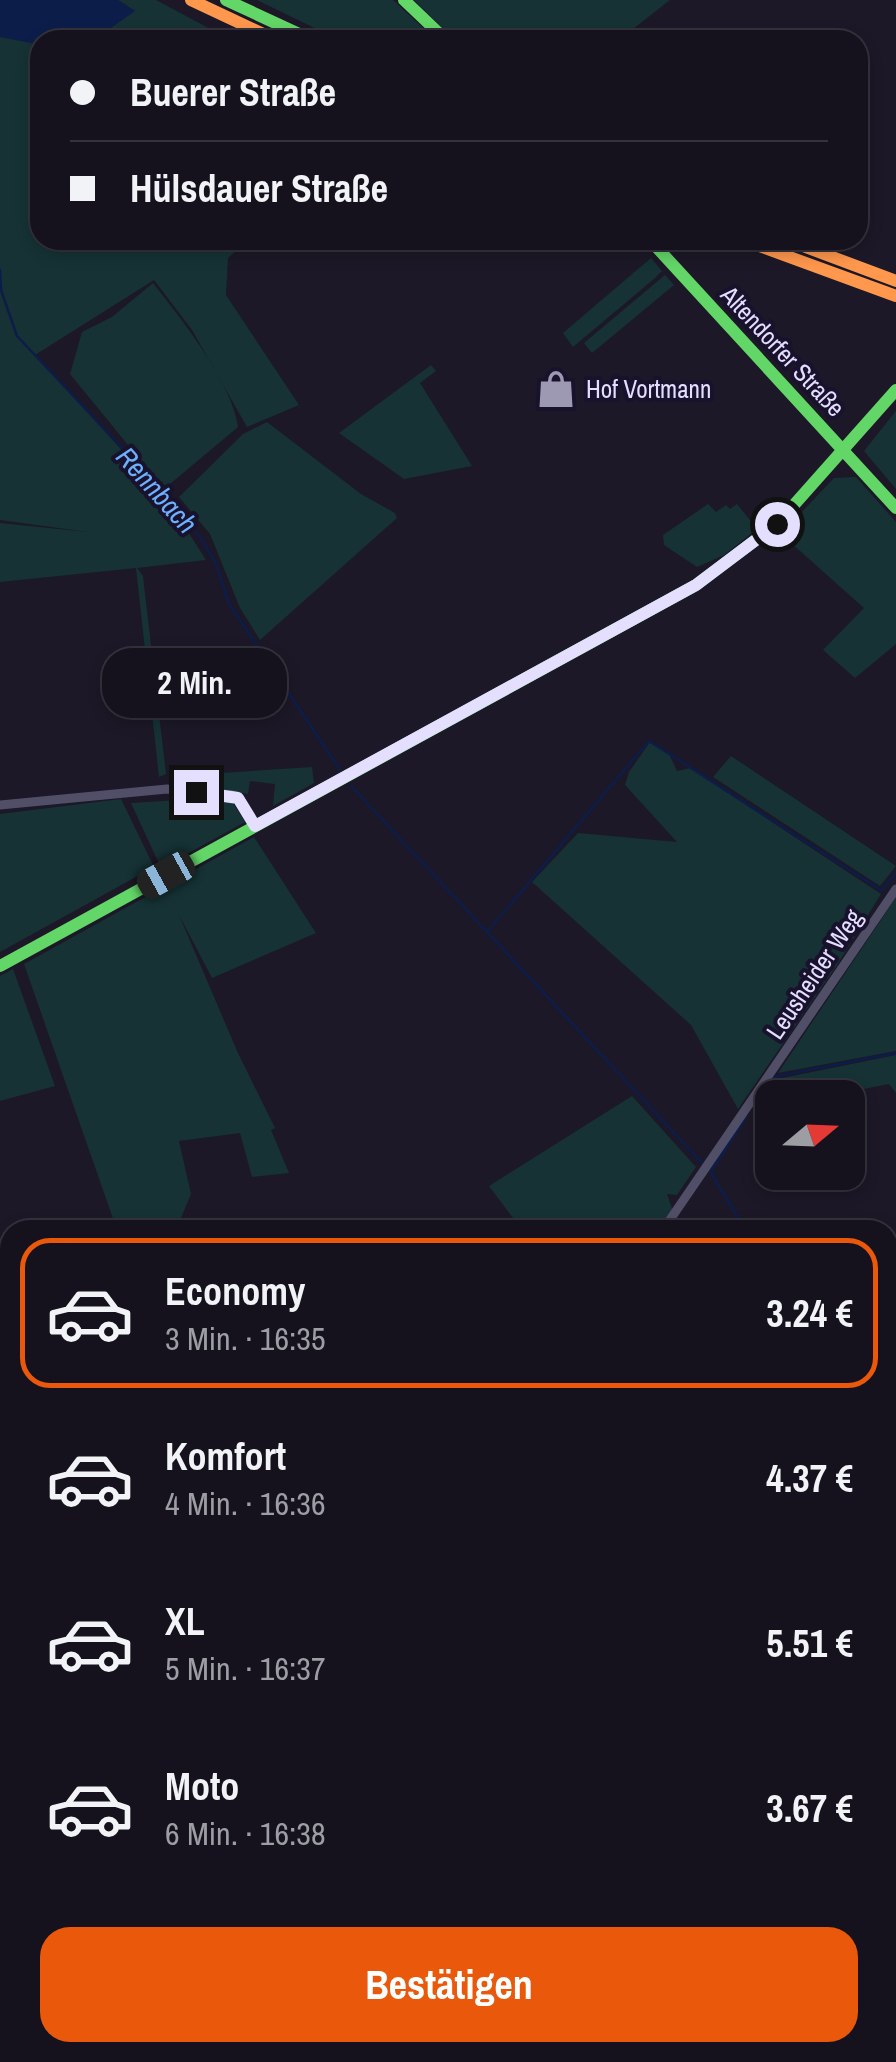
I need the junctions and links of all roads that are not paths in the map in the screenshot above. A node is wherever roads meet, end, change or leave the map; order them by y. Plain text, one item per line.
1 (191, 0) edge
2 (226, 0) edge
3 (404, 0) edge
4 (255, 30) edge
5 (290, 30) edge
6 (436, 30) edge
7 (659, 250) edge
8 (770, 250) edge
9 (813, 250) edge
10 (896, 281) edge
11 (896, 296) edge
12 (896, 390) edge
13 (843, 449) junction
14 (896, 508) edge
15 (0, 805) edge
16 (255, 826) junction
17 (896, 889) edge
18 (0, 966) edge
19 (670, 1220) edge

1 - 4 main road
2 - 5 main road
3 - 6 main road
7 - 13 main road, Altendorfer Straße
8 - 11 main road
9 - 10 main road
12 - 13 main road
13 - 14 main road, Altendorfer Straße
13 - 16 main road
15 - 16 street
16 - 18 main road
17 - 19 street, Leusheider Weg

